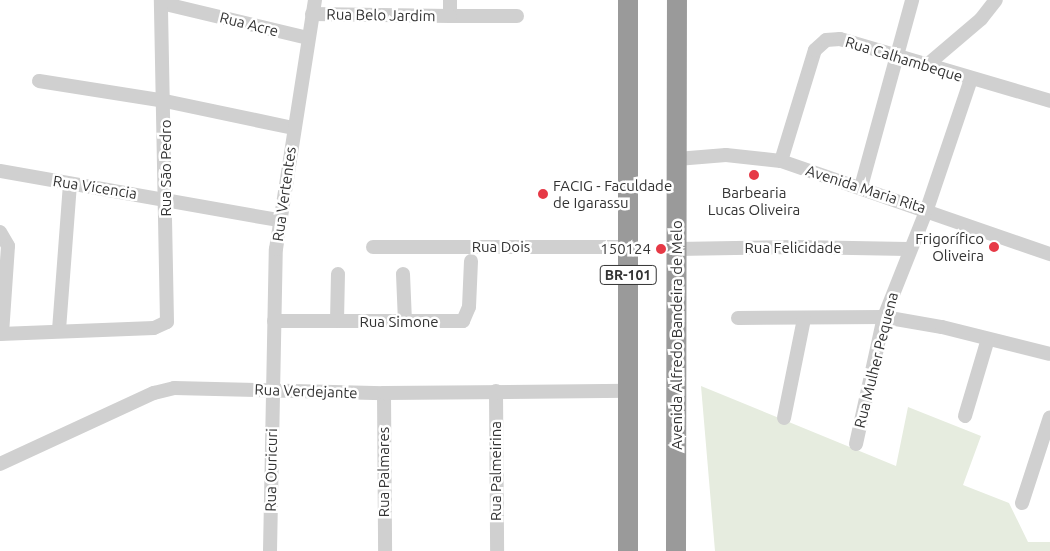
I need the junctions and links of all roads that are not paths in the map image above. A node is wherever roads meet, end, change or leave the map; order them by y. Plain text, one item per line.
1 (450, 0) edge
2 (628, 0) edge
3 (677, 0) edge
4 (912, 0) edge
5 (996, 0) edge
6 (161, 1) edge
7 (314, 7) edge
8 (450, 16) junction
9 (517, 16) dead end
10 (308, 38) junction
11 (896, 58) junction
12 (927, 65) junction
13 (971, 79) junction
14 (39, 81) dead end
15 (165, 101) junction
16 (1050, 101) edge
17 (293, 128) junction
18 (677, 159) junction
19 (781, 160) junction
20 (0, 171) edge
21 (70, 184) junction
22 (861, 187) junction
23 (166, 198) junction
24 (927, 209) junction
25 (278, 220) junction
26 (0, 232) edge
27 (373, 247) dead end
28 (628, 247) junction
29 (677, 249) junction
30 (908, 249) junction
31 (1050, 254) edge
32 (471, 262) dead end
33 (338, 274) dead end
34 (403, 274) dead end
35 (884, 317) junction
36 (738, 318) dead end
37 (804, 319) junction
38 (274, 321) junction
39 (336, 321) junction
40 (405, 322) junction
41 (59, 330) junction
42 (1, 334) edge
43 (988, 339) junction
44 (1050, 354) edge
45 (272, 390) junction
46 (496, 391) junction
47 (629, 391) junction
48 (384, 393) junction
49 (965, 416) dead end
50 (1050, 417) edge
51 (784, 418) dead end
52 (856, 444) dead end
53 (0, 464) edge
54 (1022, 503) dead end
55 (270, 551) edge
56 (385, 551) edge
57 (497, 551) edge
58 (628, 551) edge
59 (676, 551) edge

1 - 8 street
2 - 28 highway, BR-101
3 - 18 highway, Avenida Alfredo Bandeira de Melo / BR-101
4 - 11 street
5 - 12 street
6 - 10 street, Rua Acre
6 - 15 street, Rua São Pedro
7 - 8 street, Rua Belo Jardim
7 - 10 street, Rua Vertentes
8 - 9 street, Rua Belo Jardim
10 - 17 street, Rua Vertentes
11 - 12 street, Rua Calhambeque
11 - 19 street, Rua Calhambeque
11 - 22 street
12 - 13 street, Rua Calhambeque
13 - 16 street, Rua Calhambeque
13 - 24 street, Rua Mulher Pequena
14 - 15 street
15 - 17 street
15 - 23 street, Rua São Pedro
17 - 25 street, Rua Vertentes
18 - 19 street, Avenida Maria Rita
18 - 29 highway, Avenida Alfredo Bandeira de Melo / BR-101
19 - 22 street, Avenida Maria Rita
20 - 21 street, Rua Vicencia
21 - 23 street, Rua Vicencia
21 - 41 street
22 - 24 street, Avenida Maria Rita
23 - 25 street, Rua Vicencia
23 - 41 street, Rua São Pedro
24 - 30 street, Rua Mulher Pequena
24 - 31 street, Avenida Maria Rita
25 - 38 street, Rua Vertentes
26 - 42 street
27 - 28 street, Rua Dois
28 - 47 highway, BR-101
29 - 30 street, Rua Felicidade
29 - 59 highway, Avenida Alfredo Bandeira de Melo / BR-101
30 - 35 street, Rua Mulher Pequena
32 - 40 street, Rua Simone
33 - 39 street
34 - 40 street
35 - 37 street
35 - 43 street
35 - 52 street, Rua Mulher Pequena
36 - 37 street
37 - 51 street
38 - 39 street, Rua Simone
38 - 45 street, Rua Vertentes
39 - 40 street, Rua Simone
41 - 42 street
43 - 44 street
43 - 49 street
45 - 48 street, Rua Verdejante
45 - 53 street, Rua Verdejante
45 - 55 street, Rua Ouricuri
46 - 47 street, Rua Verdejante
46 - 48 street, Rua Verdejante
46 - 57 street, Rua Palmeirina
47 - 58 highway, BR-101
48 - 56 street, Rua Palmares
50 - 54 street

